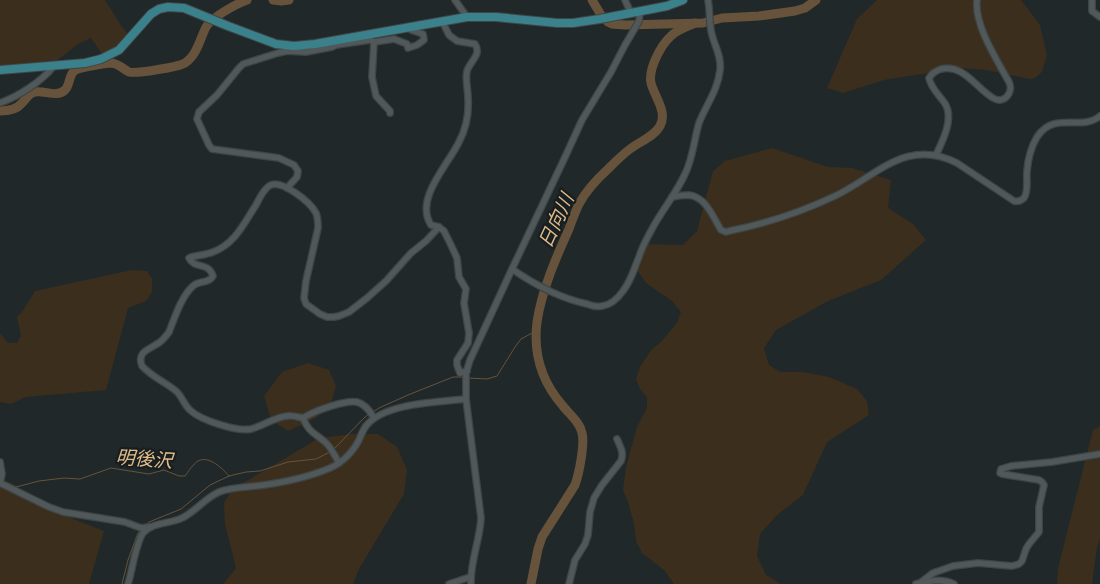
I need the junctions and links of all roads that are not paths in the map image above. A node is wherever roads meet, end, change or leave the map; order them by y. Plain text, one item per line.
1 (456, 0) edge
2 (625, 0) edge
3 (683, 0) edge
4 (708, 0) edge
5 (977, 0) edge
6 (1092, 0) edge
7 (640, 11) junction
8 (631, 13) junction
9 (467, 17) junction
10 (1100, 17) edge
11 (442, 21) junction
12 (410, 27) junction
13 (374, 42) junction
14 (336, 43) junction
15 (54, 66) junction
16 (0, 70) edge
17 (0, 103) edge
18 (390, 114) dead end
19 (1100, 116) edge
20 (936, 155) junction
21 (287, 188) junction
22 (672, 196) junction
23 (439, 227) junction
24 (512, 269) junction
25 (466, 374) junction
26 (466, 399) junction
27 (303, 418) junction
28 (374, 418) junction
29 (617, 440) dead end
30 (1100, 454) edge
31 (0, 462) edge
32 (339, 462) junction
33 (0, 483) edge
34 (152, 527) junction
35 (471, 582) edge
36 (128, 584) edge
37 (450, 584) edge
38 (569, 584) edge
39 (918, 584) edge
40 (954, 584) edge

1 - 9 street
2 - 8 street
3 - 7 main road
4 - 22 street
5 - 20 street
6 - 10 street
7 - 8 main road
7 - 24 street
8 - 9 main road
9 - 11 main road
11 - 12 main road
11 - 23 street
12 - 13 street
12 - 14 main road
13 - 14 street
13 - 18 street
14 - 15 main road
14 - 21 street
15 - 16 main road
15 - 17 street
19 - 20 street
20 - 22 street
21 - 23 street
21 - 27 street
22 - 24 street
23 - 25 street
24 - 25 street
25 - 26 street
26 - 28 street
26 - 35 street
27 - 28 street
27 - 32 street
28 - 32 street
29 - 38 street
30 - 39 street
31 - 33 street
32 - 34 street
33 - 34 street
34 - 36 street
35 - 37 street
39 - 40 street

